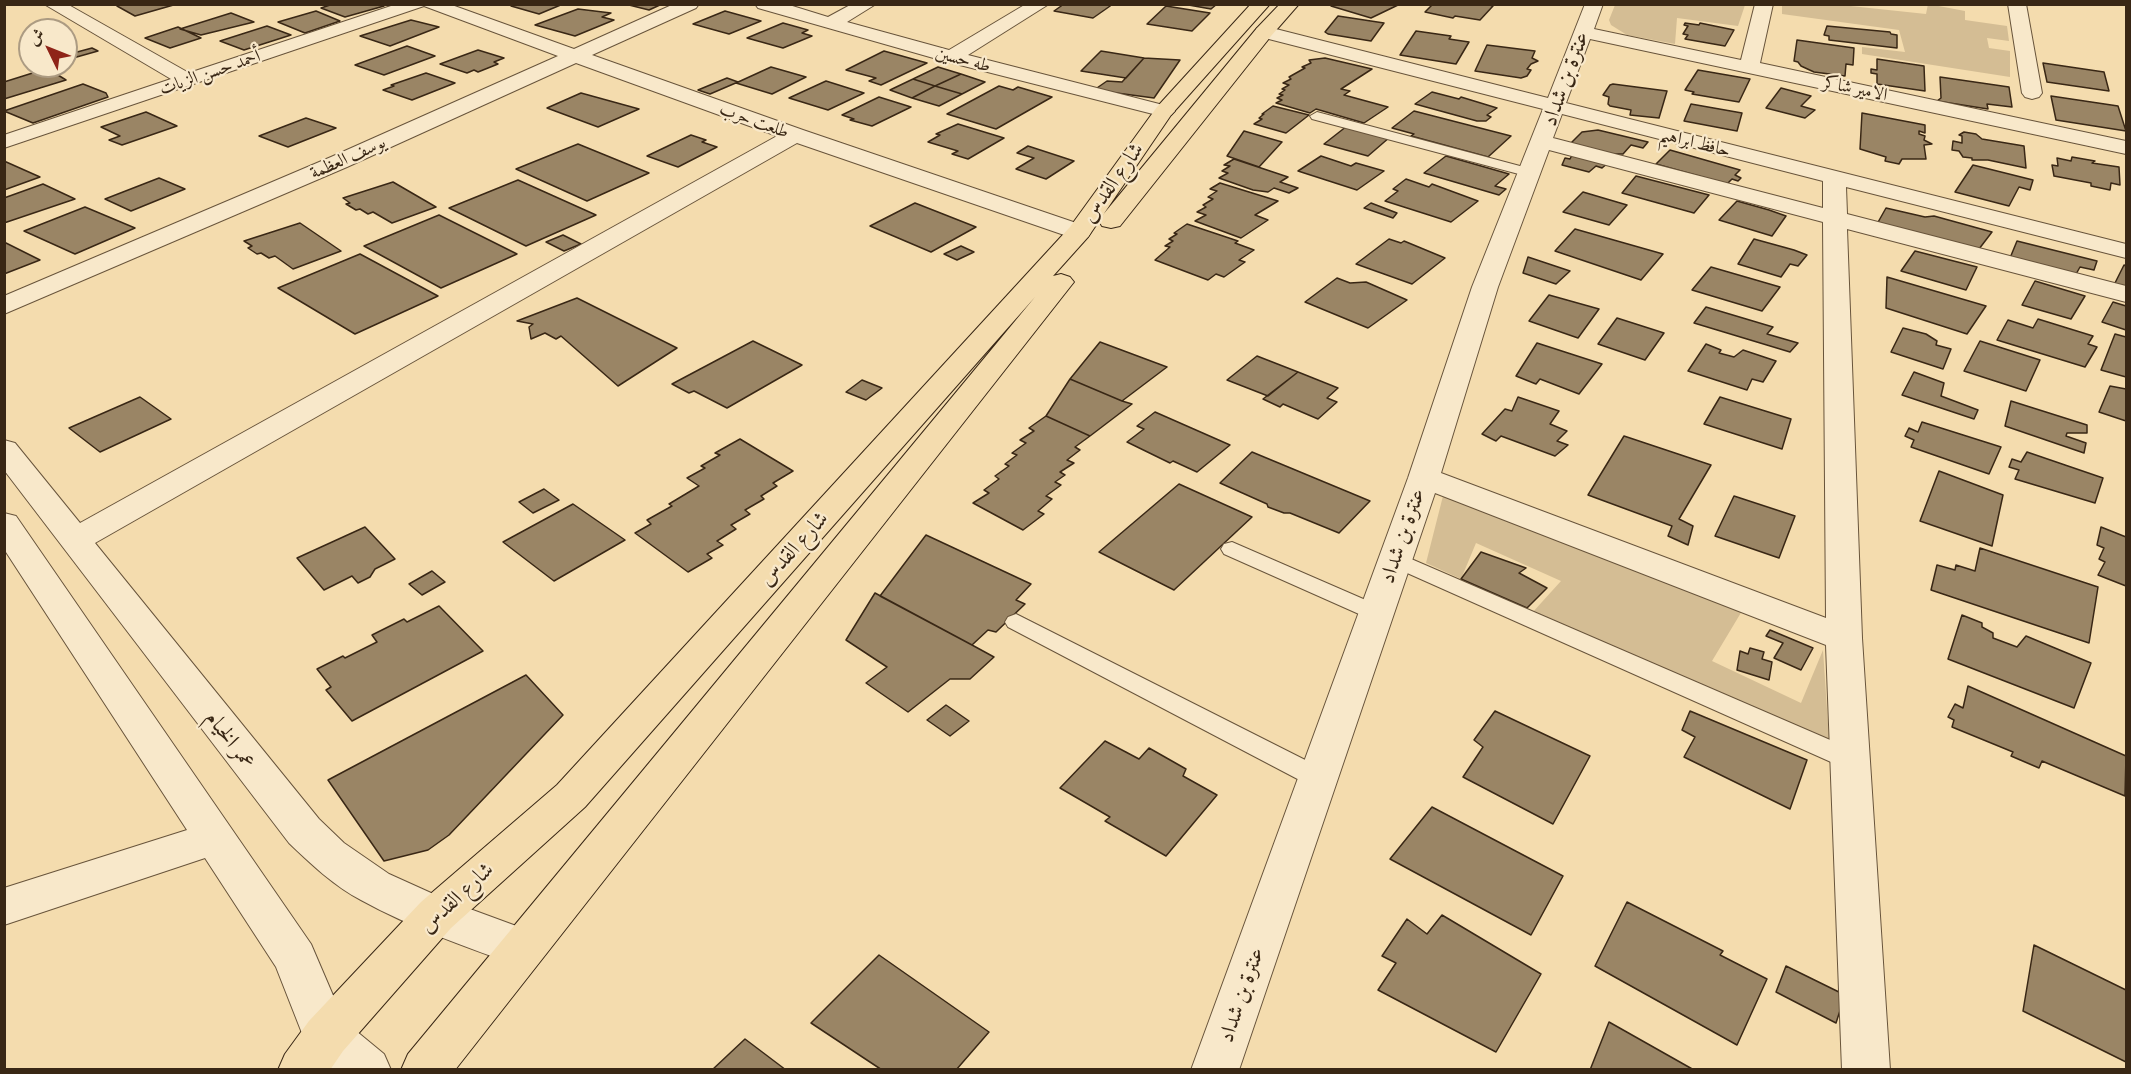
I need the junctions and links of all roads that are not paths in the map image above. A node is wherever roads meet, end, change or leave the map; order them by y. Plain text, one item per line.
1 (53, 4) edge
2 (416, 4) edge
3 (431, 4) edge
4 (690, 4) edge
5 (764, 4) edge
6 (867, 4) edge
7 (1040, 4) edge
8 (1290, 4) edge
9 (1764, 4) edge
10 (2017, 4) edge
11 (1262, 18) edge
12 (1588, 18) edge
13 (830, 23) junction
14 (576, 57) junction
15 (951, 57) junction
16 (1749, 67) junction
17 (188, 81) junction
18 (2032, 93) dead end
19 (1554, 107) junction
20 (1164, 111) junction
21 (1317, 116) dead end
22 (795, 135) junction
23 (4, 142) edge
24 (1542, 142) junction
25 (2127, 147) edge
26 (1530, 172) junction
27 (1834, 178) junction
28 (1834, 218) junction
29 (1079, 232) junction
30 (2127, 251) edge
31 (2127, 294) edge
32 (4, 306) edge
33 (10, 464) edge
34 (1424, 478) junction
35 (4, 523) edge
36 (75, 540) junction
37 (1232, 549) dead end
38 (1395, 559) junction
39 (1376, 613) junction
40 (1016, 622) dead end
41 (1844, 638) junction
42 (1849, 759) junction
43 (1318, 778) junction
44 (214, 838) junction
45 (4, 907) edge
46 (436, 915) junction
47 (522, 948) junction
48 (326, 1036) junction
49 (302, 1070) edge
50 (367, 1070) edge
51 (425, 1070) edge
52 (1215, 1070) edge
53 (1866, 1070) edge

1 - 17 street
2 - 17 street, أحمد حسن الزيات
3 - 14 street, طلعت حرب
4 - 14 street, يوسف العظمة
5 - 13 street, طه حسين
6 - 13 street
7 - 15 street
8 - 11 main road
9 - 16 street
10 - 18 street
11 - 19 street, حافظ ابراهيم
11 - 20 main road, شارع القدس
11 - 47 main road
12 - 16 street, الامير شاكر
12 - 19 street, عنترة بن شداد
13 - 15 street, طه حسين
14 - 22 street, طلعت حرب
14 - 32 street, يوسف العظمة
15 - 20 street, طه حسين
16 - 25 street, الامير شاكر
17 - 23 street, أحمد حسن الزيات
19 - 24 street, عنترة بن شداد
19 - 27 street, حافظ ابراهيم
20 - 29 main road, شارع القدس
21 - 26 lane
22 - 29 street, طلعت حرب
22 - 36 street
24 - 26 street, عنترة بن شداد
24 - 28 street
26 - 34 street, عنترة بن شداد
27 - 28 street
27 - 30 street, حافظ ابراهيم
28 - 31 street
28 - 41 street
29 - 46 main road, شارع القدس
33 - 36 street, عمر الخيام
34 - 38 street, عنترة بن شداد
34 - 41 street
35 - 44 street
36 - 46 street, عمر الخيام
37 - 39 lane
38 - 39 street, عنترة بن شداد
38 - 42 lane
39 - 43 street, عنترة بن شداد
40 - 43 lane
41 - 42 street
42 - 53 street
43 - 52 street, عنترة بن شداد
44 - 45 street
44 - 48 street
46 - 47 street, عمر الخيام
46 - 48 main road, شارع القدس
47 - 51 main road
48 - 49 main road, شارع القدس
48 - 50 street

